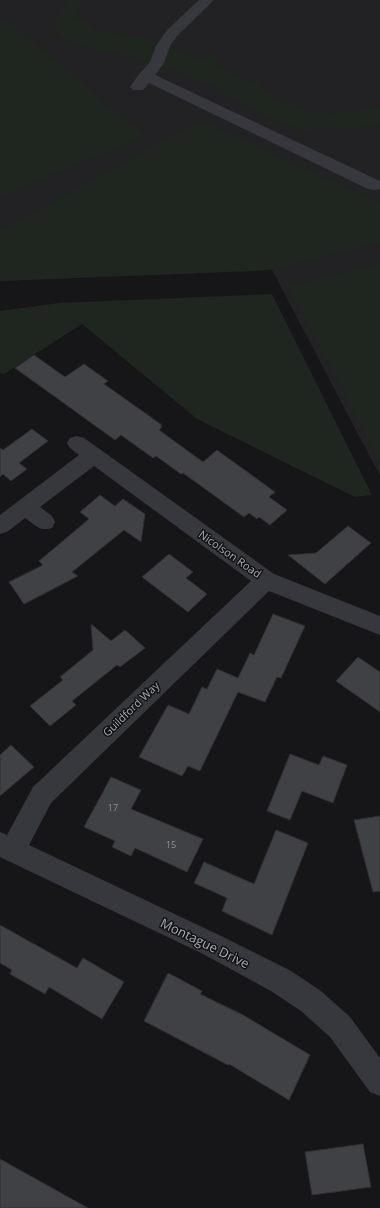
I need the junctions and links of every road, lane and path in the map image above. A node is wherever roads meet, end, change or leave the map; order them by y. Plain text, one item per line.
1 (207, 0) edge
2 (374, 185) dead end
3 (76, 443) dead end
4 (94, 455) junction
5 (26, 507) junction
6 (45, 522) dead end
7 (0, 526) edge
8 (266, 580) junction
9 (380, 626) edge
10 (6, 847) edge
11 (380, 1082) edge

1 - 2 street
3 - 4 street, Nicolson Road
4 - 5 street
4 - 8 street, Nicolson Road
5 - 6 street
5 - 7 street
8 - 9 street, Nicolson Road
8 - 10 street, Guildford Way
10 - 11 street, Montague Drive

